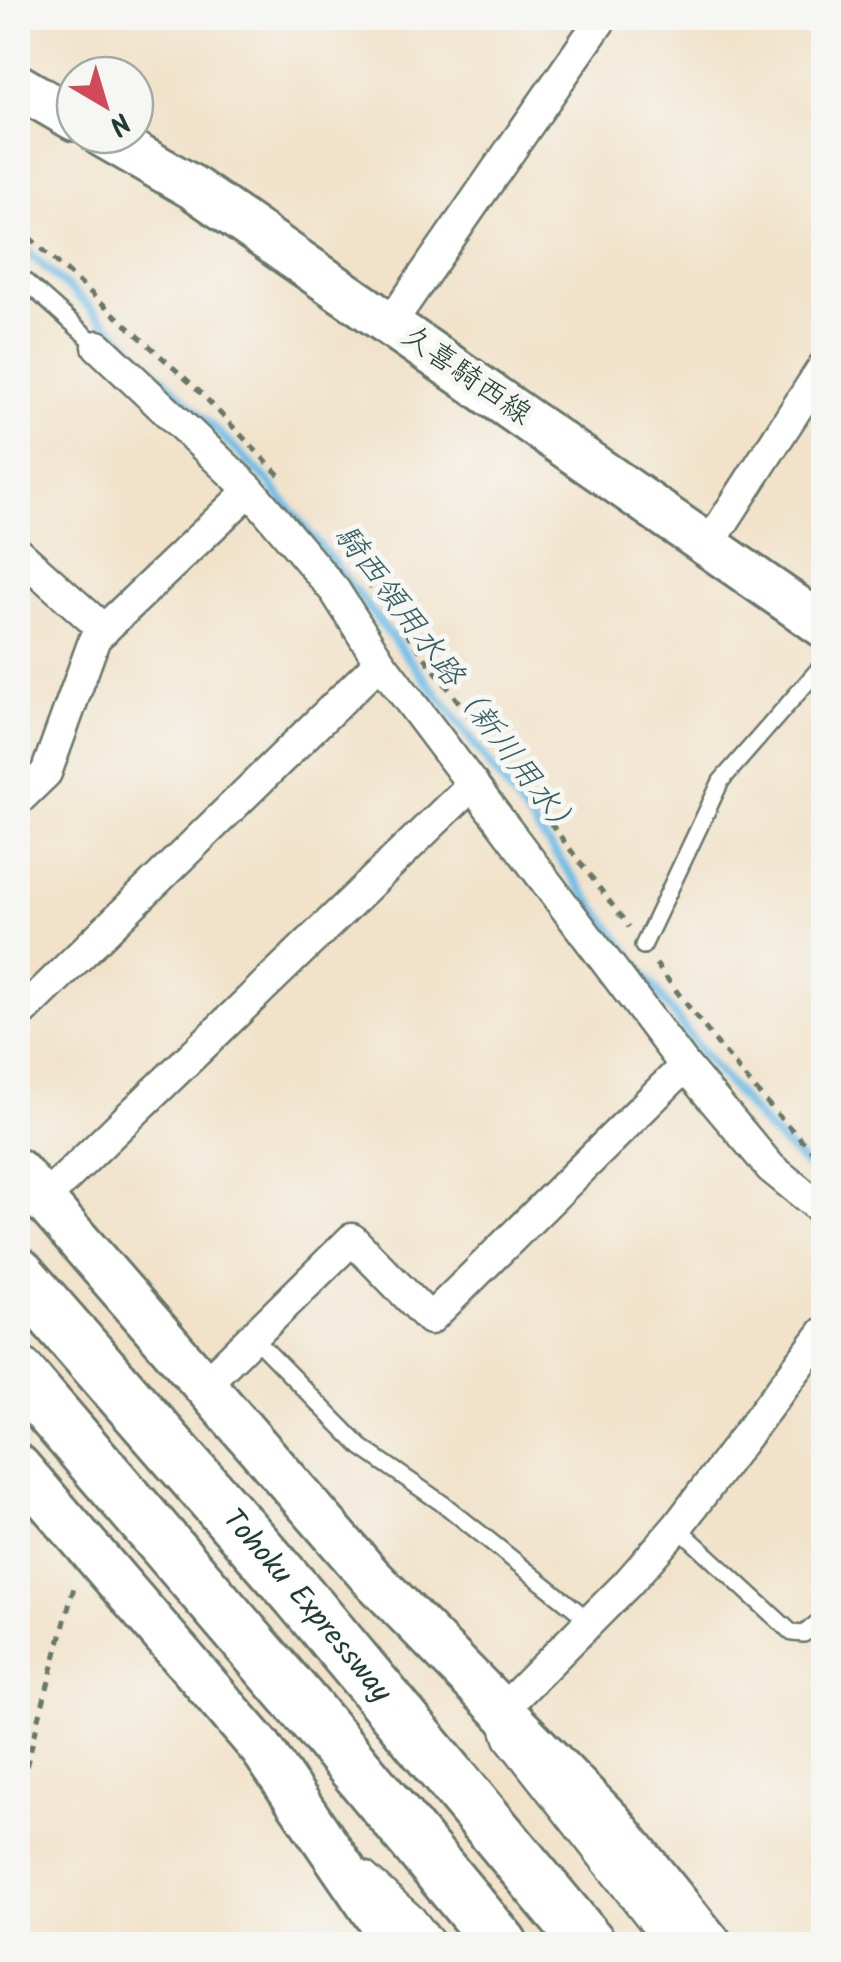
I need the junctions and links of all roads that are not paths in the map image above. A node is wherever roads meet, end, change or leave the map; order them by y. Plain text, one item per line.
1 (602, 18) edge
2 (18, 86) edge
3 (55, 107) edge
4 (137, 155) edge
5 (18, 274) edge
6 (390, 324) junction
7 (98, 346) joint
8 (824, 366) edge
9 (250, 490) junction
10 (709, 544) junction
11 (18, 553) edge
12 (824, 626) edge
13 (104, 630) junction
14 (380, 662) junction
15 (824, 663) edge
16 (472, 784) junction
17 (18, 800) edge
18 (643, 946) dead end
19 (18, 1016) edge
20 (685, 1066) junction
21 (30, 1185) edge
22 (824, 1212) edge
23 (18, 1274) edge
24 (824, 1332) edge
25 (253, 1337) junction
26 (18, 1373) edge
27 (203, 1386) junction
28 (18, 1466) edge
29 (677, 1528) junction
30 (824, 1617) edge
31 (590, 1622) junction
32 (501, 1711) junction
33 (328, 1845) junction
34 (394, 1944) edge
35 (430, 1944) edge
36 (500, 1944) edge
37 (589, 1944) edge
38 (672, 1944) edge
39 (710, 1944) edge

1 - 6 street
2 - 3 street
4 - 6 street, 久喜騎西線
5 - 7 lane
6 - 10 street, 久喜騎西線
7 - 9 street
8 - 10 street
9 - 13 street
9 - 14 street
10 - 12 street, 久喜騎西線
11 - 13 street
13 - 17 street
14 - 16 street
14 - 19 street
15 - 18 lane
16 - 20 street
16 - 21 street
20 - 22 street
20 - 25 street
21 - 27 street
23 - 37 highway, Tohoku Expressway
24 - 29 street
25 - 27 street
25 - 31 lane
26 - 36 highway
27 - 32 street
28 - 33 street
29 - 30 lane
29 - 31 street
31 - 32 street
32 - 38 street
32 - 39 street
33 - 34 street
33 - 35 street

